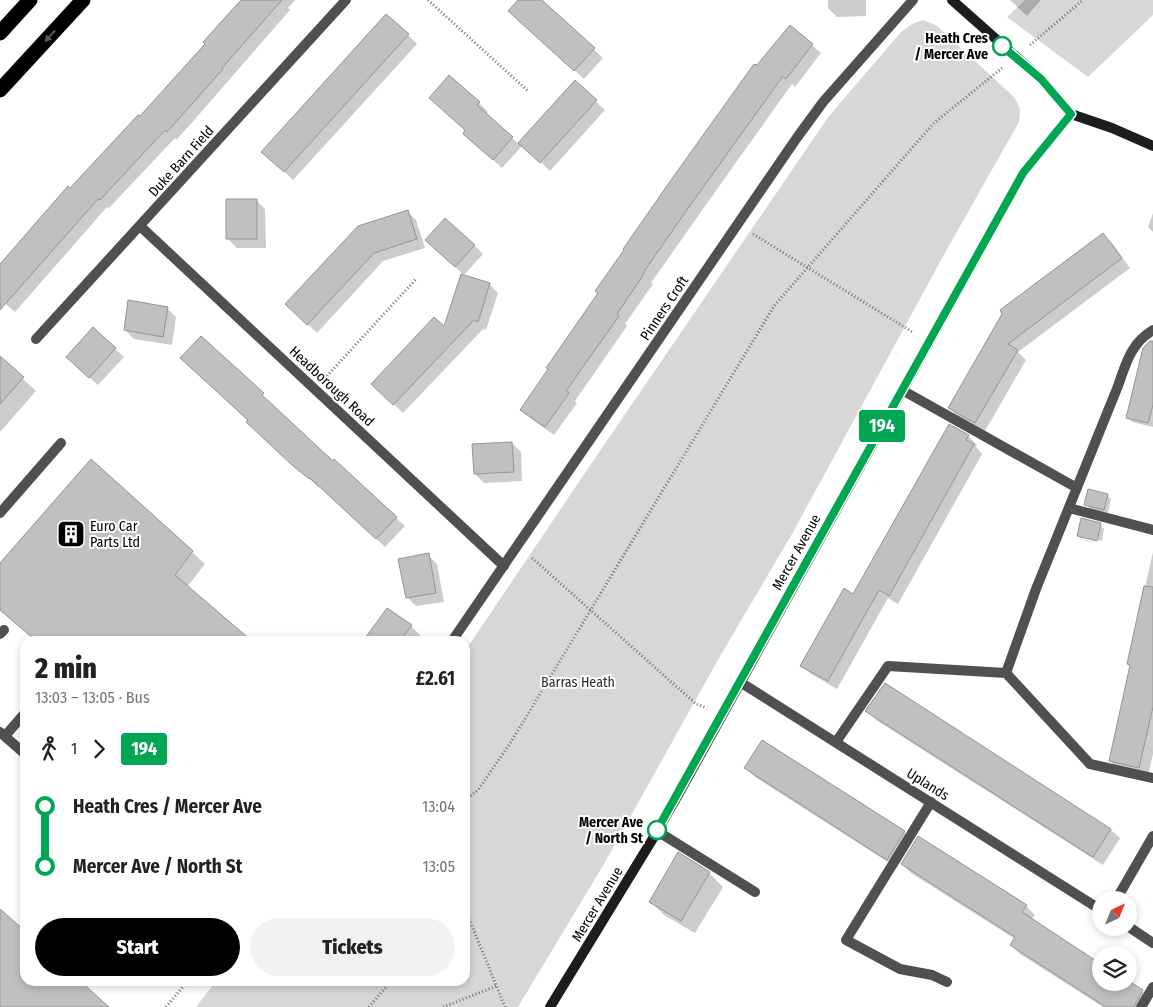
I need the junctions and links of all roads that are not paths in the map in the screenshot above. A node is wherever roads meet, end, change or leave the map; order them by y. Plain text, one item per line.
1 (30, 0) edge
2 (83, 0) edge
3 (346, 0) edge
4 (913, 0) edge
5 (953, 0) edge
6 (0, 32) edge
7 (0, 90) edge
8 (1071, 114) junction
9 (1153, 146) edge
10 (140, 226) junction
11 (1153, 330) edge
12 (36, 339) dead end
13 (902, 390) junction
14 (61, 442) dead end
15 (1077, 488) junction
16 (1069, 508) junction
17 (0, 513) edge
18 (1153, 530) edge
19 (504, 566) junction
20 (455, 636) edge
21 (1006, 674) junction
22 (740, 682) junction
23 (20, 718) edge
24 (2, 734) edge
25 (836, 742) junction
26 (20, 750) edge
27 (1153, 778) edge
28 (931, 802) junction
29 (657, 831) junction
30 (1153, 836) edge
31 (1121, 891) edge
32 (754, 892) dead end
33 (1092, 904) edge
34 (1138, 933) edge
35 (1153, 943) edge
36 (947, 982) dead end
37 (1153, 987) edge
38 (550, 1007) edge
39 (1141, 1007) edge

1 - 6 highway
2 -> 7 highway
3 - 10 street, Duke Barn Field
4 - 19 street, Pinners Croft
5 - 8 street
8 - 9 street
8 - 13 street, Mercer Avenue
10 - 12 street, Duke Barn Field
10 - 19 street, Headborough Road
11 - 15 street
13 - 15 street
13 - 22 street, Mercer Avenue
14 - 17 street
15 - 16 street
16 - 18 street
16 - 21 street
19 - 20 street, Pinners Croft
21 - 25 street
21 - 27 street
22 - 25 street, Uplands
22 - 29 street, Mercer Avenue
23 - 24 street
24 - 26 street
25 - 28 street, Uplands
28 - 33 street, Uplands
28 - 36 street
29 - 32 street
29 - 38 street, Mercer Avenue
30 - 31 street
34 - 35 street
37 - 39 street

